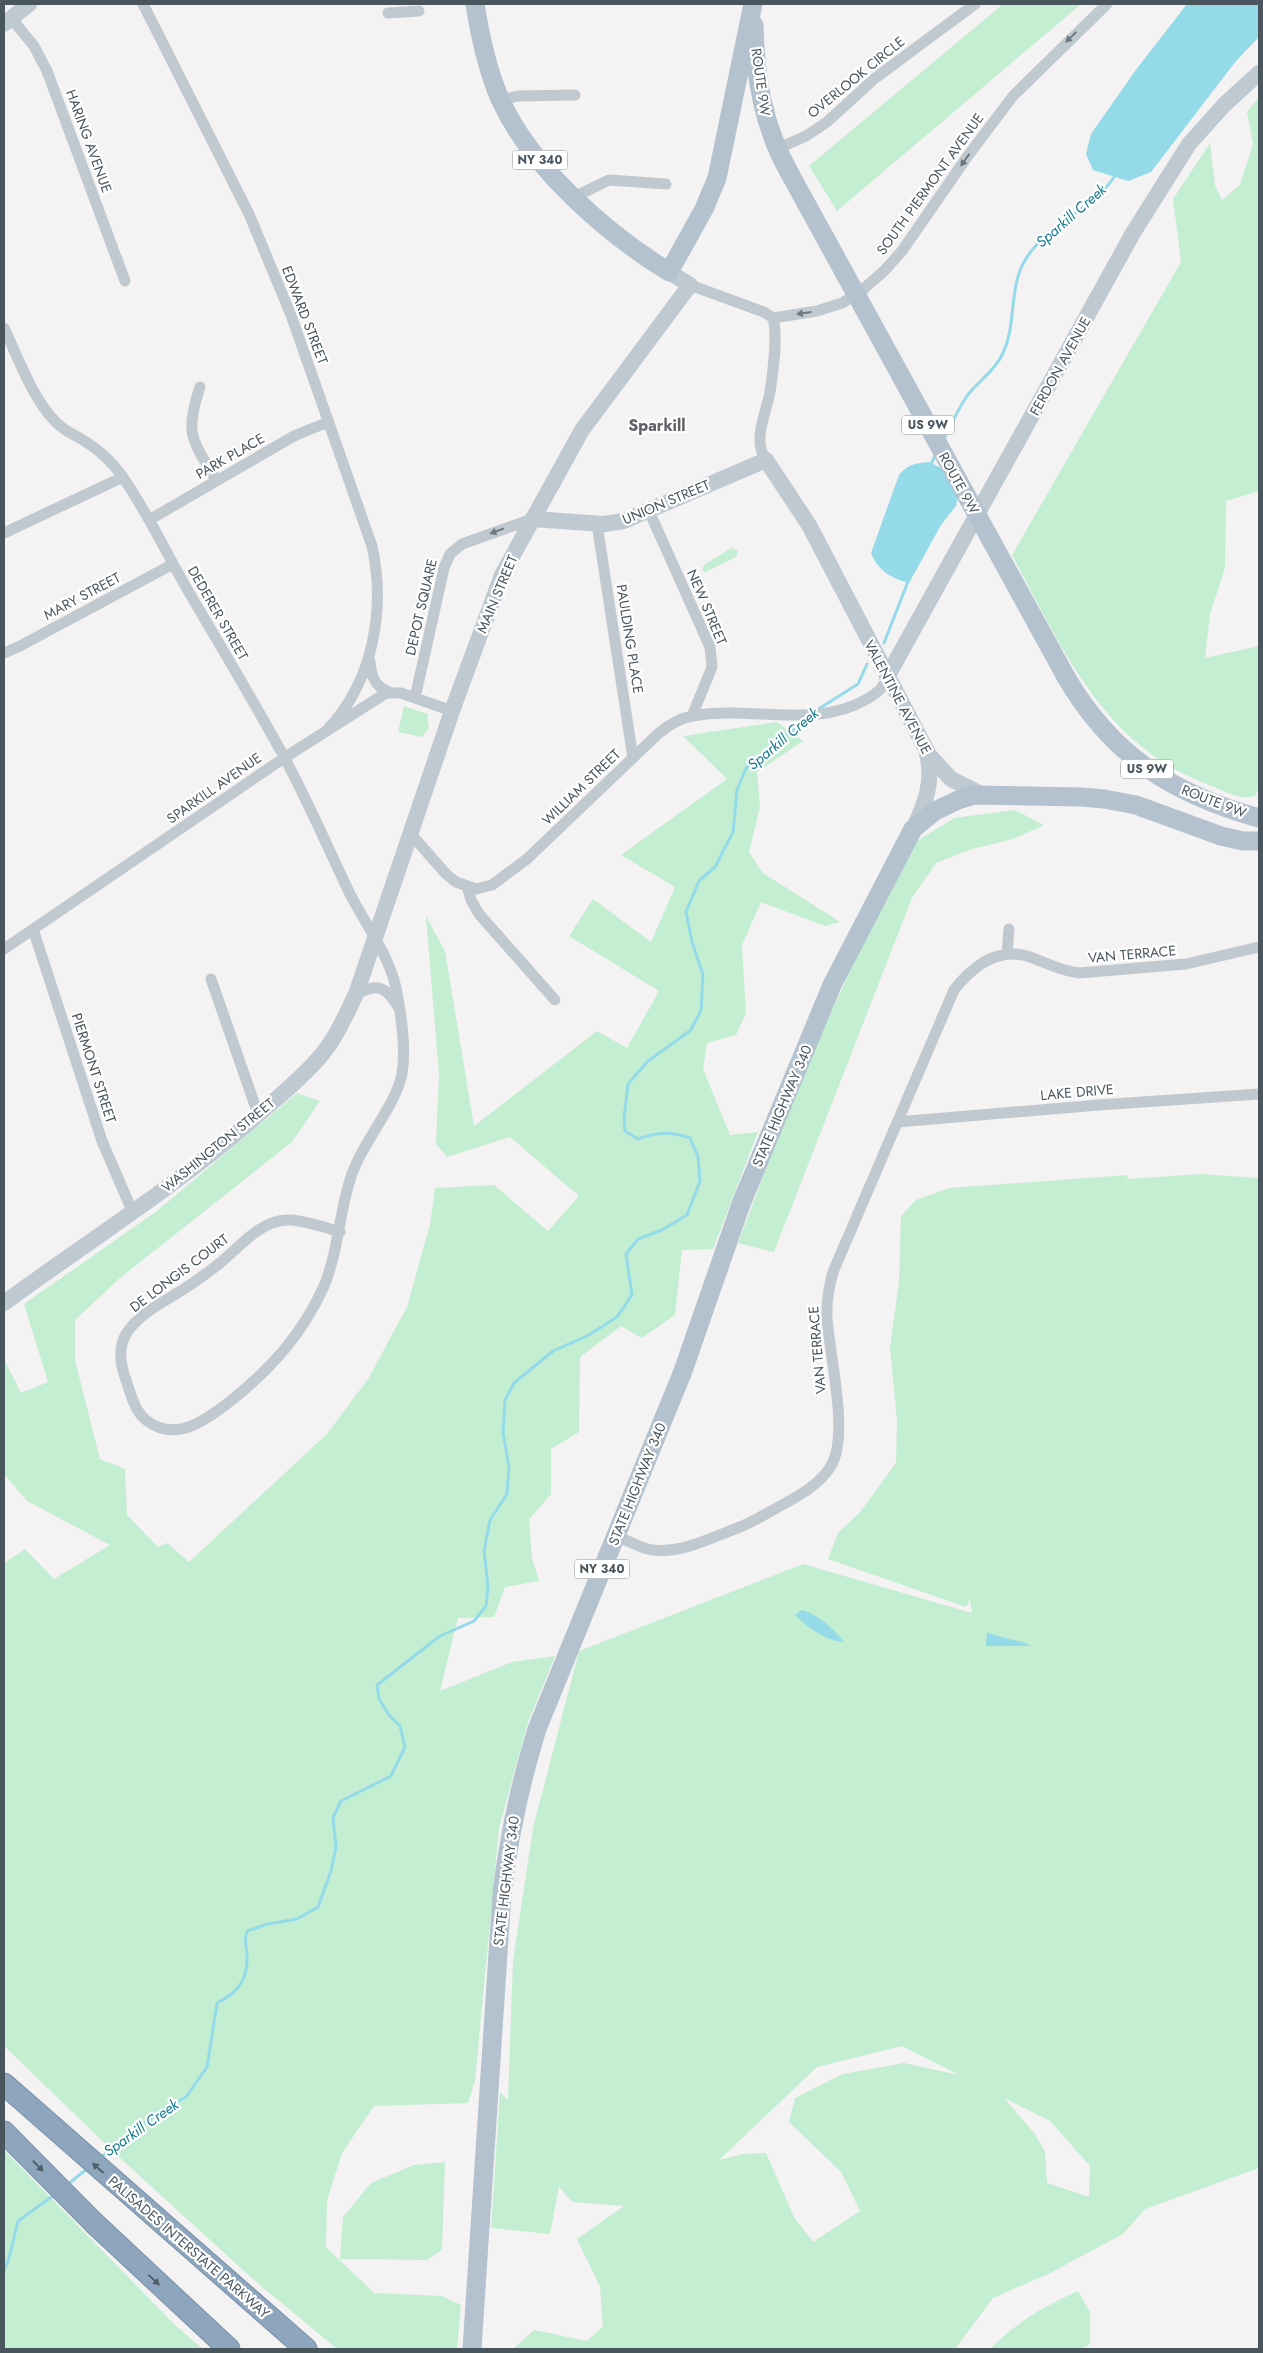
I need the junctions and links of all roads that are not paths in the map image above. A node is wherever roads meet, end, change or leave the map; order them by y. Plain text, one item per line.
1 (30, 4) edge
2 (143, 4) edge
3 (475, 4) edge
4 (754, 4) edge
5 (975, 4) edge
6 (1107, 4) edge
7 (403, 8) edge
8 (419, 11) dead end
9 (388, 13) dead end
10 (8, 21) edge
11 (1259, 73) edge
12 (575, 95) dead end
13 (501, 100) junction
14 (776, 149) junction
15 (666, 184) dead end
16 (574, 196) junction
17 (669, 272) junction
18 (125, 281) dead end
19 (690, 285) junction
20 (773, 318) junction
21 (4, 328) edge
22 (200, 386) dead end
23 (328, 422) junction
24 (766, 460) junction
25 (123, 477) junction
26 (216, 480) junction
27 (650, 511) junction
28 (532, 519) junction
29 (149, 520) junction
30 (598, 524) junction
31 (4, 533) edge
32 (173, 564) junction
33 (4, 653) edge
34 (370, 654) junction
35 (887, 677) junction
36 (388, 692) junction
37 (415, 698) junction
38 (452, 711) junction
39 (692, 716) junction
40 (327, 730) junction
41 (924, 745) junction
42 (284, 758) junction
43 (633, 758) junction
44 (981, 794) junction
45 (1259, 818) edge
46 (410, 833) junction
47 (910, 833) junction
48 (1259, 841) edge
49 (467, 887) junction
50 (1009, 928) dead end
51 (33, 929) junction
52 (375, 938) junction
53 (1259, 947) edge
54 (4, 949) edge
55 (1007, 954) junction
56 (211, 980) dead end
57 (356, 994) junction
58 (555, 1000) dead end
59 (400, 1012) junction
60 (1259, 1094) edge
61 (258, 1114) junction
62 (897, 1122) junction
63 (133, 1213) junction
64 (340, 1232) junction
65 (4, 1303) edge
66 (616, 1536) junction
67 (4, 2084) edge
68 (4, 2132) edge
69 (229, 2349) edge
70 (306, 2349) edge
71 (472, 2349) edge

1 - 10 main road
2 - 23 street, EDWARD STREET
3 - 13 main road, NY 340
4 - 14 main road, ROUTE 9W / US 9W
4 - 17 main road
5 - 14 street, OVERLOOK CIRCLE
6 -> 20 street, SOUTH PIERMONT AVENUE
7 - 8 street
7 - 9 street
10 - 18 street, HARING AVENUE
11 - 35 main road, FERDON AVENUE
12 - 13 street
13 - 16 main road, NY 340
14 - 45 main road, ROUTE 9W / US 9W, bridge
15 - 16 street
16 - 17 main road, NY 340
17 - 19 main road, NY 340
19 - 20 street
19 - 28 main road, MAIN STREET
20 - 24 street, VALENTINE AVENUE
21 - 25 street, DEDERER STREET
22 - 26 street
23 - 26 street, PARK PLACE
23 - 34 street, EDWARD STREET
24 - 27 main road, UNION STREET
24 - 35 main road, VALENTINE AVENUE / NY 340
25 - 29 street, DEDERER STREET
25 - 31 street
26 - 29 street, PARK PLACE
27 - 30 main road, UNION STREET
27 - 39 street, NEW STREET
28 - 30 main road, UNION STREET
28 -> 37 street, DEPOT SQUARE
28 - 38 main road, MAIN STREET
29 - 32 street, DEDERER STREET
30 - 43 street, PAULDING PLACE
32 - 33 street, MARY STREET
32 - 42 street, DEDERER STREET
34 - 36 street
34 - 40 street
35 - 39 street, WILLIAM STREET
35 - 41 main road, VALENTINE AVENUE / NY 340
36 - 37 street
36 - 40 street, SPARKILL AVENUE
37 - 38 street
38 - 46 main road, MAIN STREET
39 - 43 street, WILLIAM STREET
40 - 42 street, SPARKILL AVENUE
41 - 44 main road, VALENTINE AVENUE
41 - 47 main road, STATE HIGHWAY 340 / NY 340
42 - 51 street, SPARKILL AVENUE
42 - 52 street, DEDERER STREET
43 - 49 street, WILLIAM STREET
44 - 47 main road
44 - 48 main road, VALENTINE AVENUE
46 - 49 street
46 - 52 main road, MAIN STREET
47 - 66 main road, STATE HIGHWAY 340 / NY 340
49 - 58 street
50 - 55 street
51 - 54 street, SPARKILL AVENUE
51 - 63 street, PIERMONT STREET
52 - 57 main road, WASHINGTON STREET
52 - 59 street, DEDERER STREET
53 - 55 street, VAN TERRACE
55 - 62 street, VAN TERRACE
56 - 61 street
57 - 59 street
57 - 61 main road, WASHINGTON STREET
59 - 64 street, DE LONGIS COURT
60 - 62 street, LAKE DRIVE
61 - 63 main road, WASHINGTON STREET
62 - 66 street, VAN TERRACE
63 - 65 main road, WASHINGTON STREET
64 - 64 street, DE LONGIS COURT
66 - 71 main road, STATE HIGHWAY 340 / NY 340
70 -> 67 highway, PALISADES INTERSTATE PARKWAY
68 -> 69 highway

